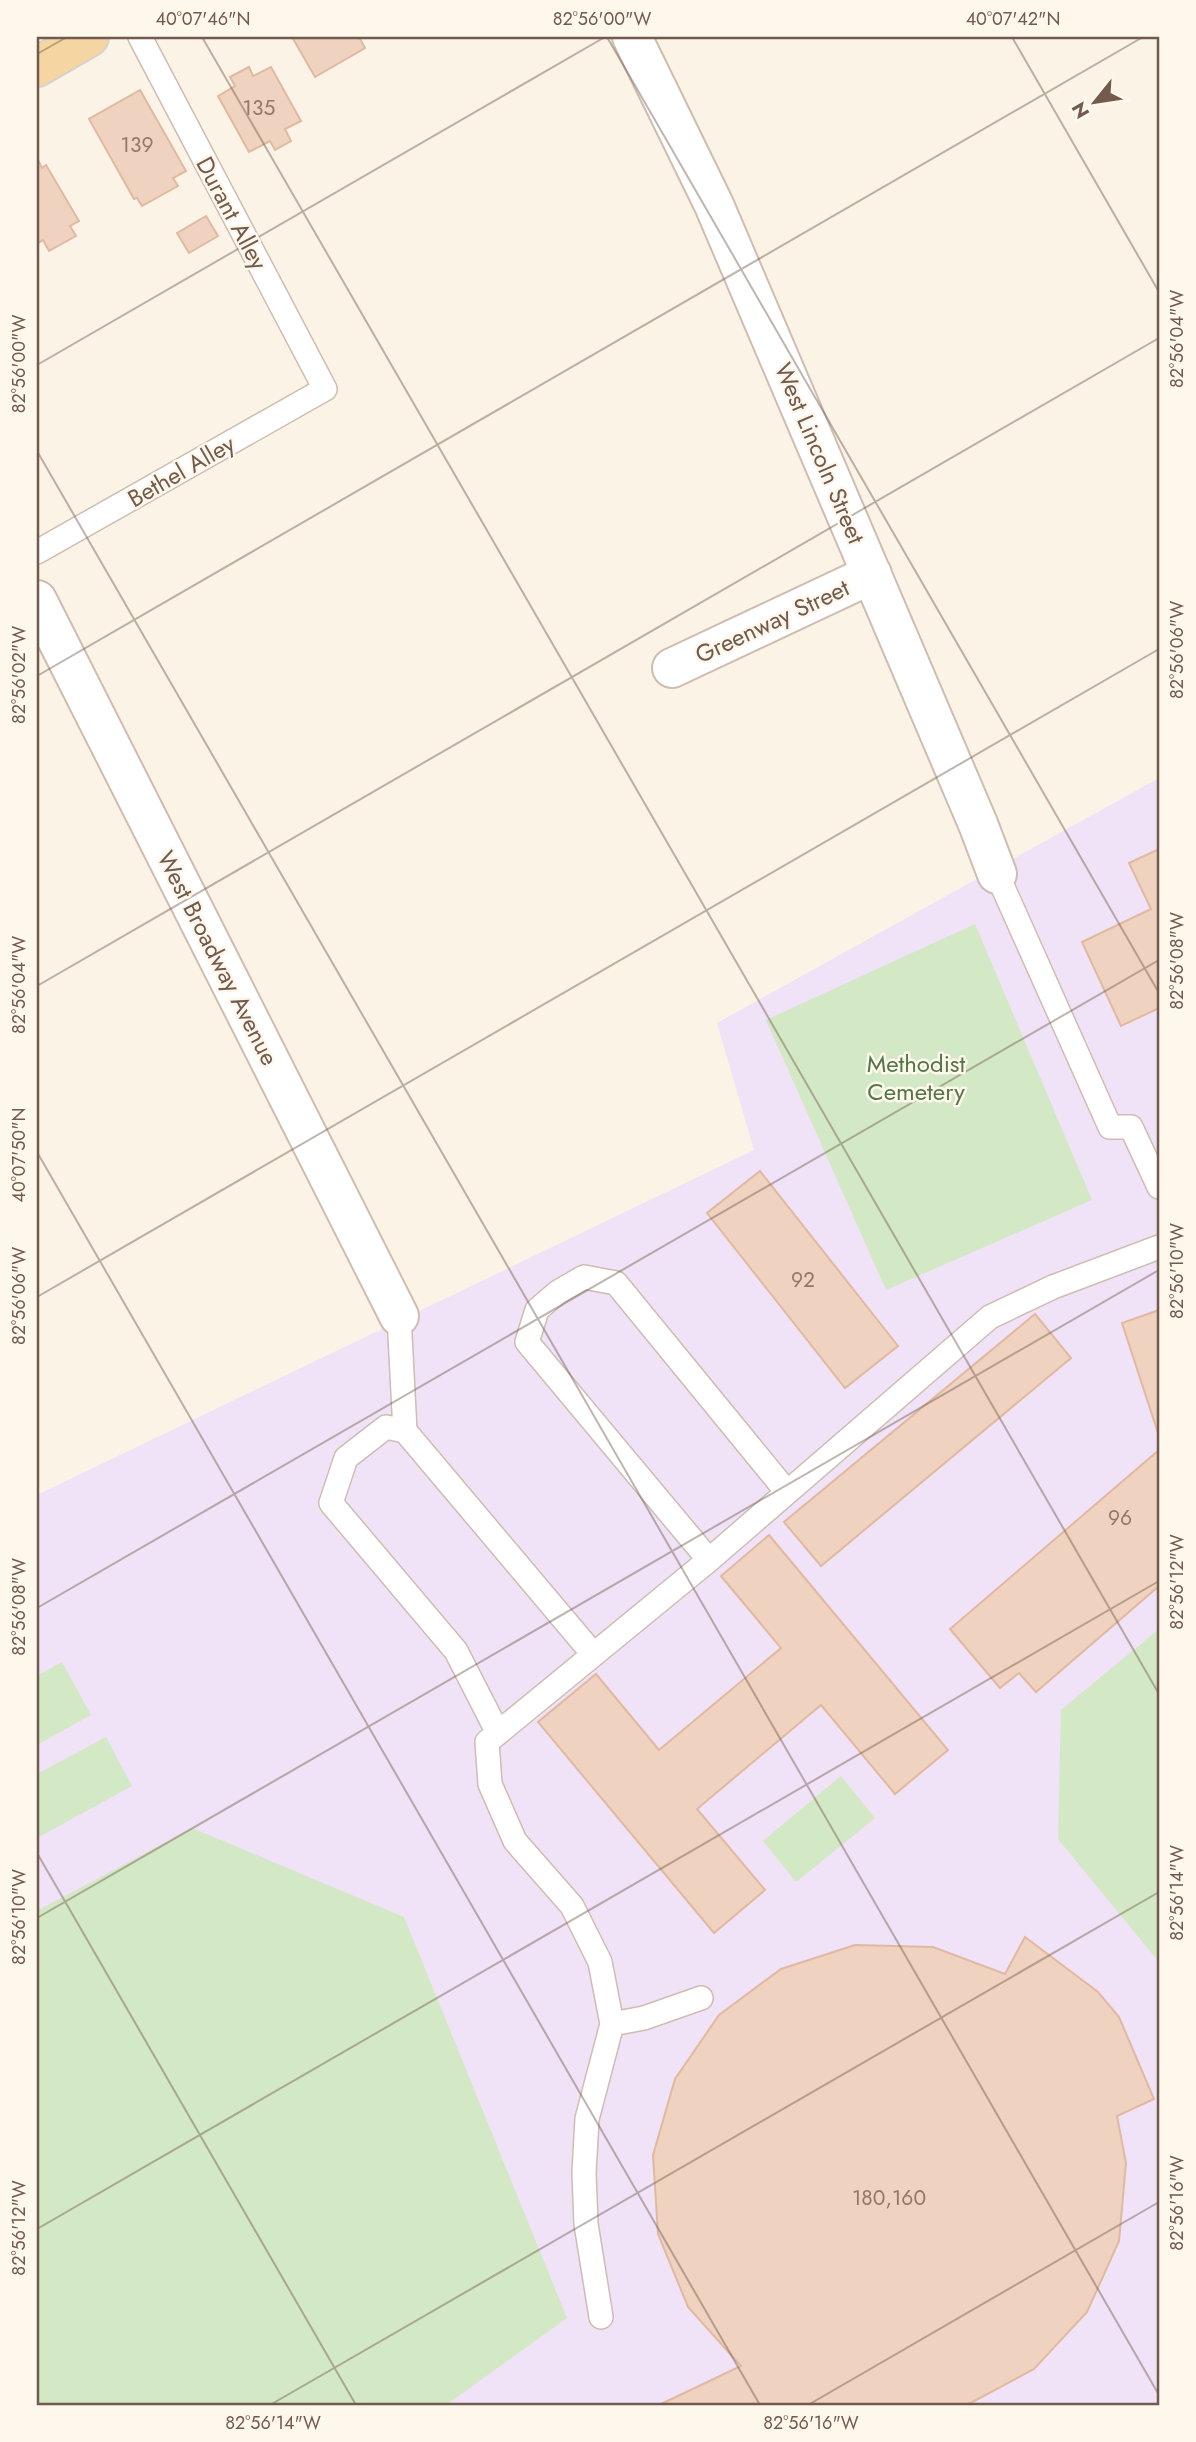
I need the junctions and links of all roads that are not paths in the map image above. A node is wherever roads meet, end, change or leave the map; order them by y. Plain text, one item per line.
1 (89, 37) edge
2 (140, 37) edge
3 (632, 37) edge
4 (37, 66) edge
5 (325, 389) joint
6 (37, 552) edge
7 (872, 574) junction
8 (37, 600) edge
9 (672, 668) dead end
10 (998, 874) joint
11 (1159, 1187) edge
12 (1159, 1247) edge
13 (399, 1316) joint
14 (405, 1431) junction
15 (787, 1492) junction
16 (709, 1560) junction
17 (593, 1654) junction
18 (498, 1733) junction
19 (701, 1998) dead end
20 (612, 2024) junction
21 (601, 2317) dead end

1 - 4 main road
2 - 5 lane, Durant Alley
3 - 7 street, West Lincoln Street
5 - 6 lane, Bethel Alley
7 - 9 street, Greenway Street
7 - 10 street, West Lincoln Street
8 - 13 street, West Broadway Avenue
10 - 11 lane
12 - 15 lane
13 - 14 lane
14 - 17 lane
14 - 18 lane
15 - 16 lane
15 - 16 lane
16 - 17 lane
17 - 18 lane
18 - 20 lane
19 - 20 lane
20 - 21 lane

